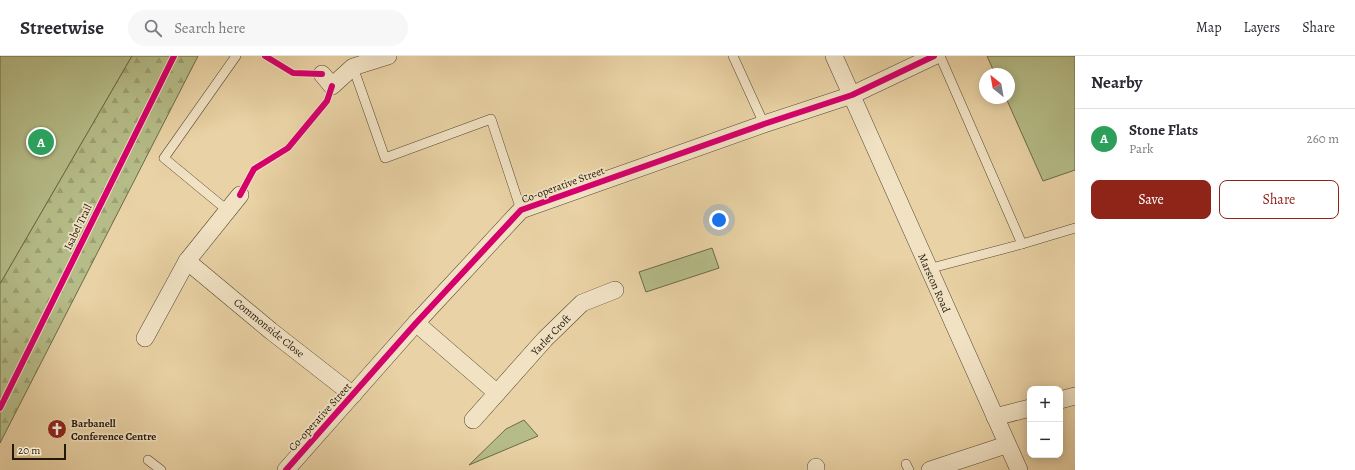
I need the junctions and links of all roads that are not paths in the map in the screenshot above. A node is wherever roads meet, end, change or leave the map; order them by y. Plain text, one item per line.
1 (236, 56) edge
2 (388, 56) edge
3 (733, 56) edge
4 (834, 56) edge
5 (940, 56) edge
6 (924, 58) edge
7 (354, 67) junction
8 (322, 74) dead end
9 (852, 95) junction
10 (764, 124) junction
11 (240, 195) dead end
12 (227, 210) junction
13 (521, 210) junction
14 (1075, 228) edge
15 (1022, 244) junction
16 (187, 261) junction
17 (928, 269) junction
18 (615, 290) dead end
19 (416, 323) junction
20 (145, 338) dead end
21 (497, 393) junction
22 (353, 394) junction
23 (1075, 396) edge
24 (1063, 399) edge
25 (1027, 409) edge
26 (996, 417) junction
27 (473, 420) dead end
28 (1006, 445) junction
29 (148, 460) dead end
30 (935, 469) edge
31 (161, 470) edge
32 (286, 470) edge
33 (1019, 470) edge

1 - 12 lane
2 - 7 street
3 - 10 lane
4 - 9 street, Marston Road
5 - 15 lane
6 - 9 street
7 - 8 street
7 - 13 lane
9 - 10 street, Co-operative Street
9 - 17 street, Marston Road
10 - 13 street, Co-operative Street
11 - 12 street
12 - 16 street
13 - 19 street, Co-operative Street
14 - 15 lane
15 - 17 lane
16 - 20 street
16 - 22 street, Commonside Close
17 - 26 street, Marston Road
18 - 21 street, Yarlet Croft
19 - 21 street
19 - 22 street, Co-operative Street
21 - 27 street, Yarlet Croft
22 - 32 street, Co-operative Street
23 - 24 street
25 - 26 street
26 - 28 street, Marston Road
28 - 30 street
28 - 33 street, Marston Road
29 - 31 lane

